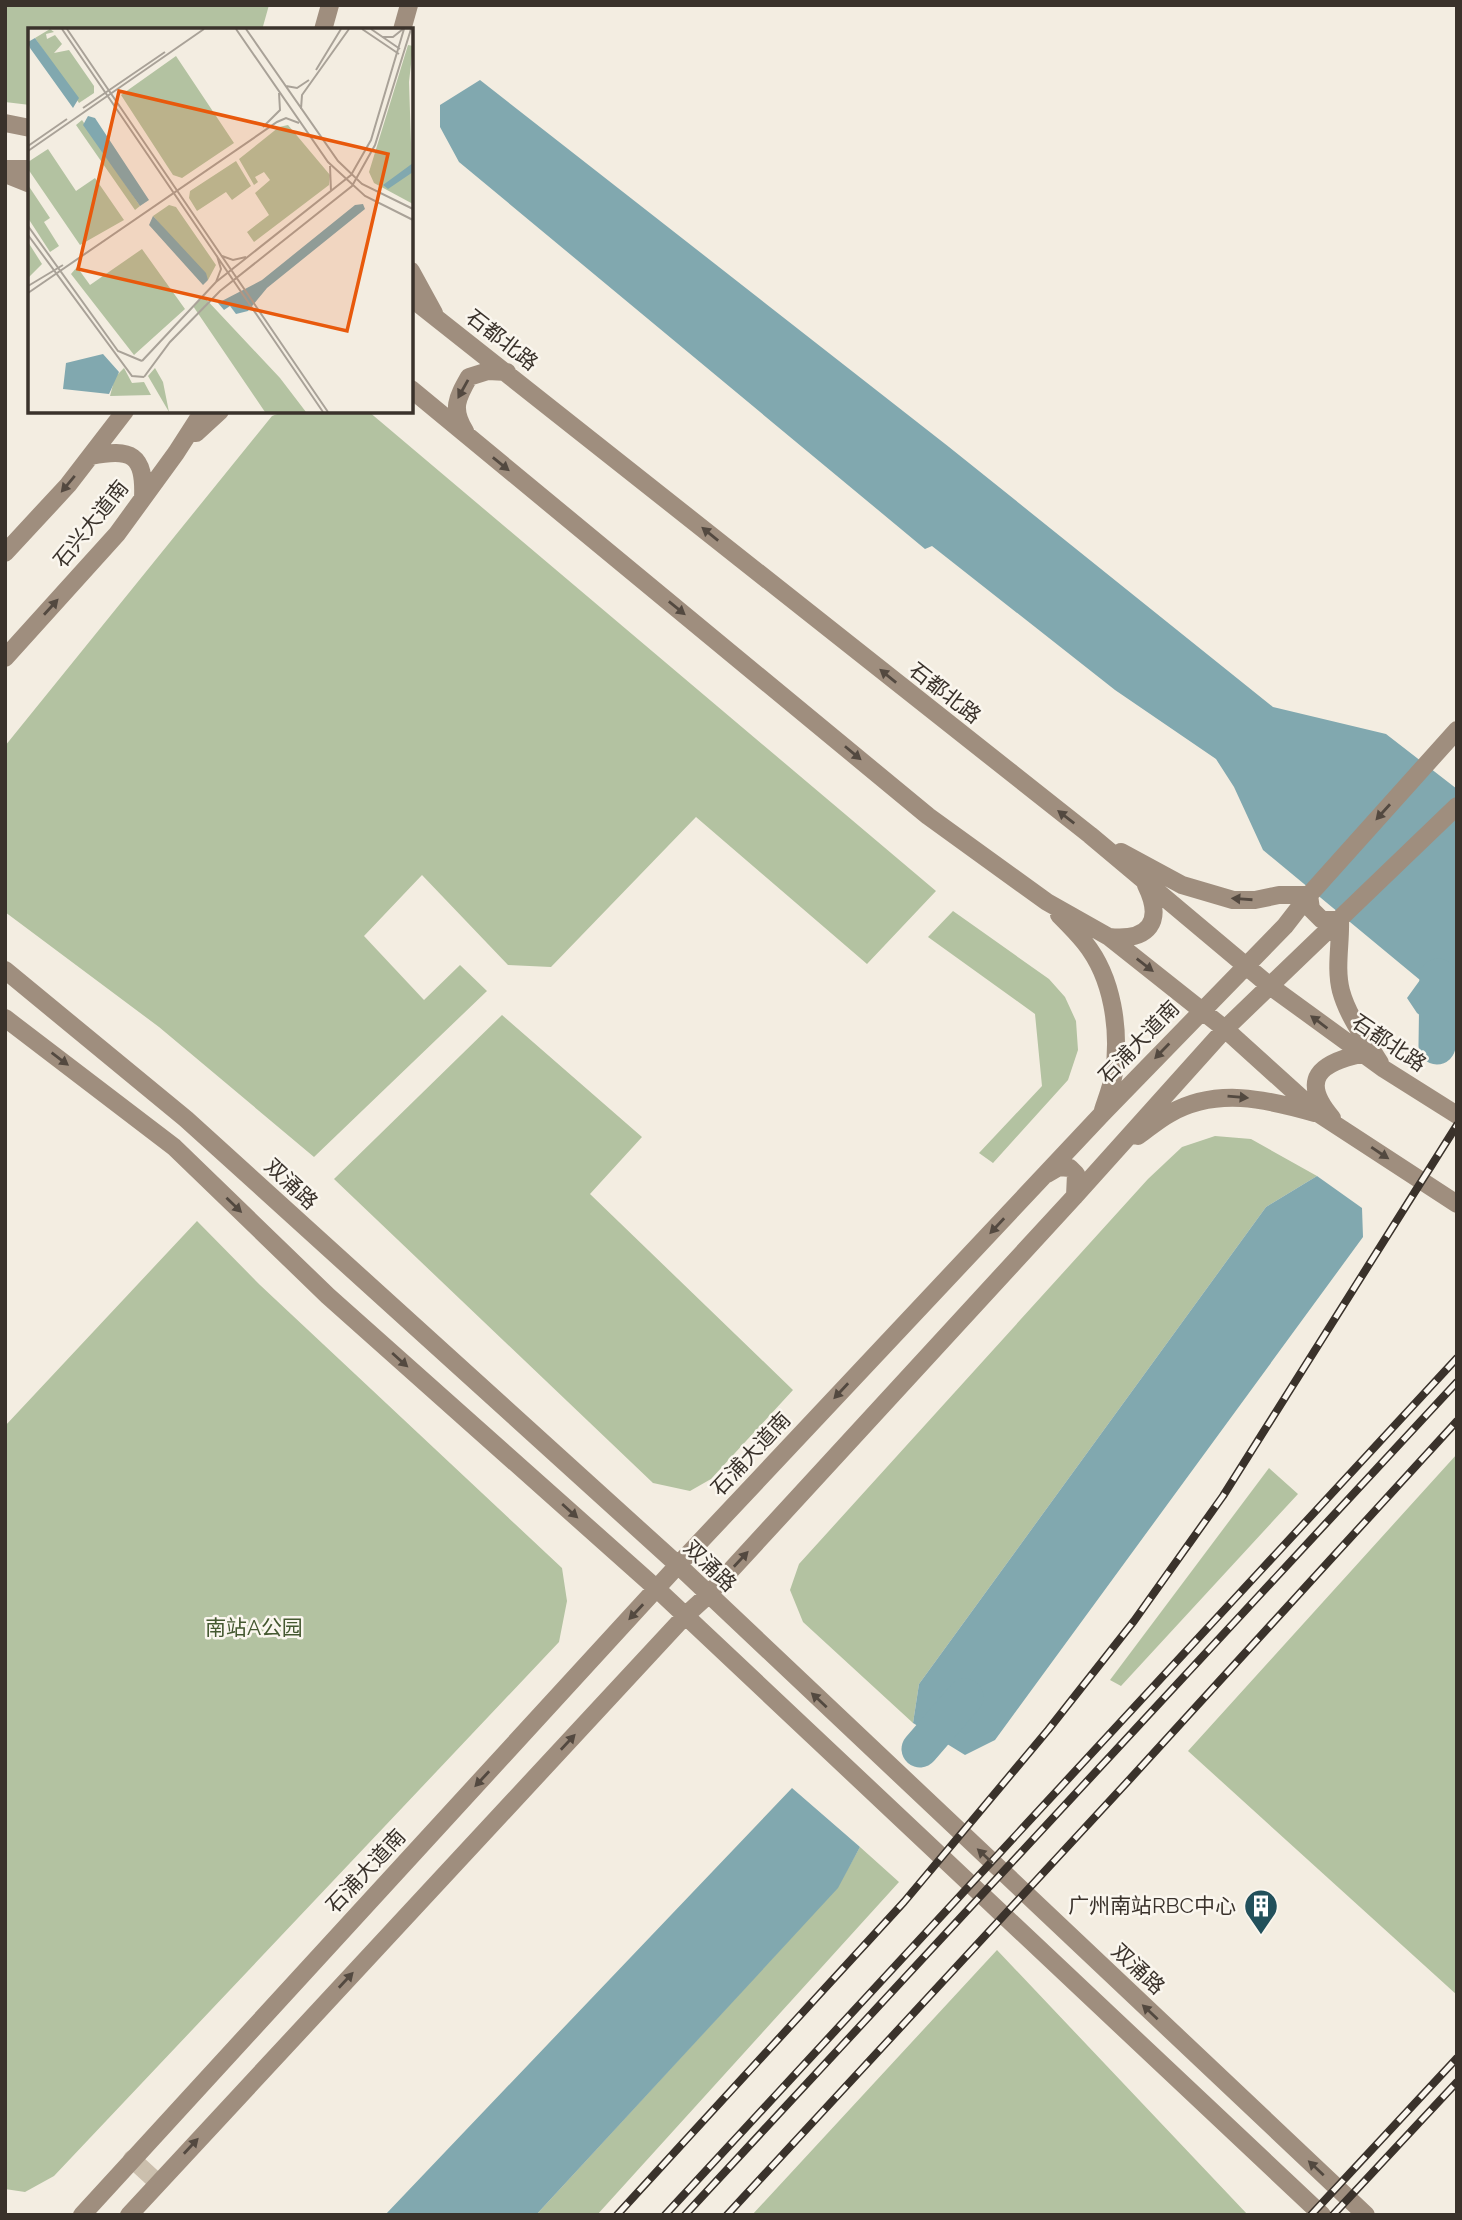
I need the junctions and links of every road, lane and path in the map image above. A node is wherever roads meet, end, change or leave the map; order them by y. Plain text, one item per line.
1 (330, 5) edge
2 (409, 5) edge
3 (324, 28) edge
4 (403, 28) edge
5 (5, 123) edge
6 (28, 128) edge
7 (28, 169) edge
8 (5, 171) edge
9 (28, 177) edge
10 (28, 183) edge
11 (413, 275) edge
12 (413, 300) edge
13 (438, 319) junction
14 (507, 372) junction
15 (413, 391) edge
16 (123, 413) edge
17 (202, 413) edge
18 (218, 413) edge
19 (467, 436) junction
20 (176, 453) junction
21 (91, 456) junction
22 (143, 498) junction
23 (5, 553) edge
24 (5, 658) edge
25 (1457, 730) edge
26 (1457, 806) edge
27 (1090, 835) junction
28 (1144, 881) junction
29 (1309, 895) junction
30 (1047, 902) junction
31 (1340, 920) junction
32 (1110, 937) junction
33 (1247, 966) junction
34 (5, 970) edge
35 (1270, 986) junction
36 (1201, 1010) junction
37 (5, 1018) edge
38 (1225, 1029) junction
39 (1361, 1054) junction
40 (1384, 1069) junction
41 (1102, 1114) junction
42 (1319, 1114) junction
43 (1457, 1115) edge
44 (1341, 1128) junction
45 (1112, 1154) junction
46 (1044, 1176) junction
47 (1075, 1196) junction
48 (1457, 1204) edge
49 (678, 1565) junction
50 (657, 1589) junction
51 (708, 1595) junction
52 (685, 1616) junction
53 (132, 2159) junction
54 (157, 2182) junction
55 (82, 2215) edge
56 (129, 2215) edge
57 (1322, 2215) edge
58 (1366, 2215) edge

1 - 3 main road
2 - 4 main road
5 - 6 main road
7 - 8 main road
8 - 9 main road
8 - 10 main road
11 - 13 main road
12 - 13 main road, 石都北路
13 - 14 main road, 石都北路
14 -> 19 main road
27 -> 14 main road, 石都北路
15 - 19 main road
16 - 21 main road, 石兴大道南
17 - 20 main road, 石兴大道南
18 - 20 main road
19 -> 30 main road
20 - 22 main road, 石兴大道南
21 - 22 main road
21 -> 23 main road, 石兴大道南
24 -> 22 main road, 石兴大道南
25 -> 29 main road, 石浦大道南
26 - 31 main road
27 - 28 main road, 石都北路
29 -> 27 main road
28 - 32 main road
28 - 33 main road, 石都北路
29 - 31 main road
29 - 33 main road, 石浦大道南
30 - 32 main road
30 - 41 main road
31 - 35 main road
31 - 40 main road
32 -> 36 main road
33 - 35 main road, 石都北路
33 - 36 main road, 石浦大道南
34 - 49 main road, 双涌路
35 - 38 main road
39 -> 35 main road, 石都北路
36 - 38 main road
36 -> 41 main road, 石浦大道南
37 -> 50 main road
38 - 42 main road
38 - 45 main road
39 - 40 main road, 石都北路
39 - 44 main road
40 - 43 main road, 石都北路
41 - 46 main road, 石浦大道南
42 - 44 main road
45 -> 42 main road
44 -> 48 main road
45 - 47 main road
46 - 47 main road
46 -> 49 main road, 石浦大道南
51 -> 47 main road
49 - 50 main road, 石浦大道南
49 - 51 main road, 双涌路
50 - 52 main road
50 -> 53 main road, 石浦大道南
51 - 52 main road
58 -> 51 main road, 双涌路
54 -> 52 main road
52 - 57 main road
53 - 54 street
53 - 55 main road, 石浦大道南
54 - 56 main road

